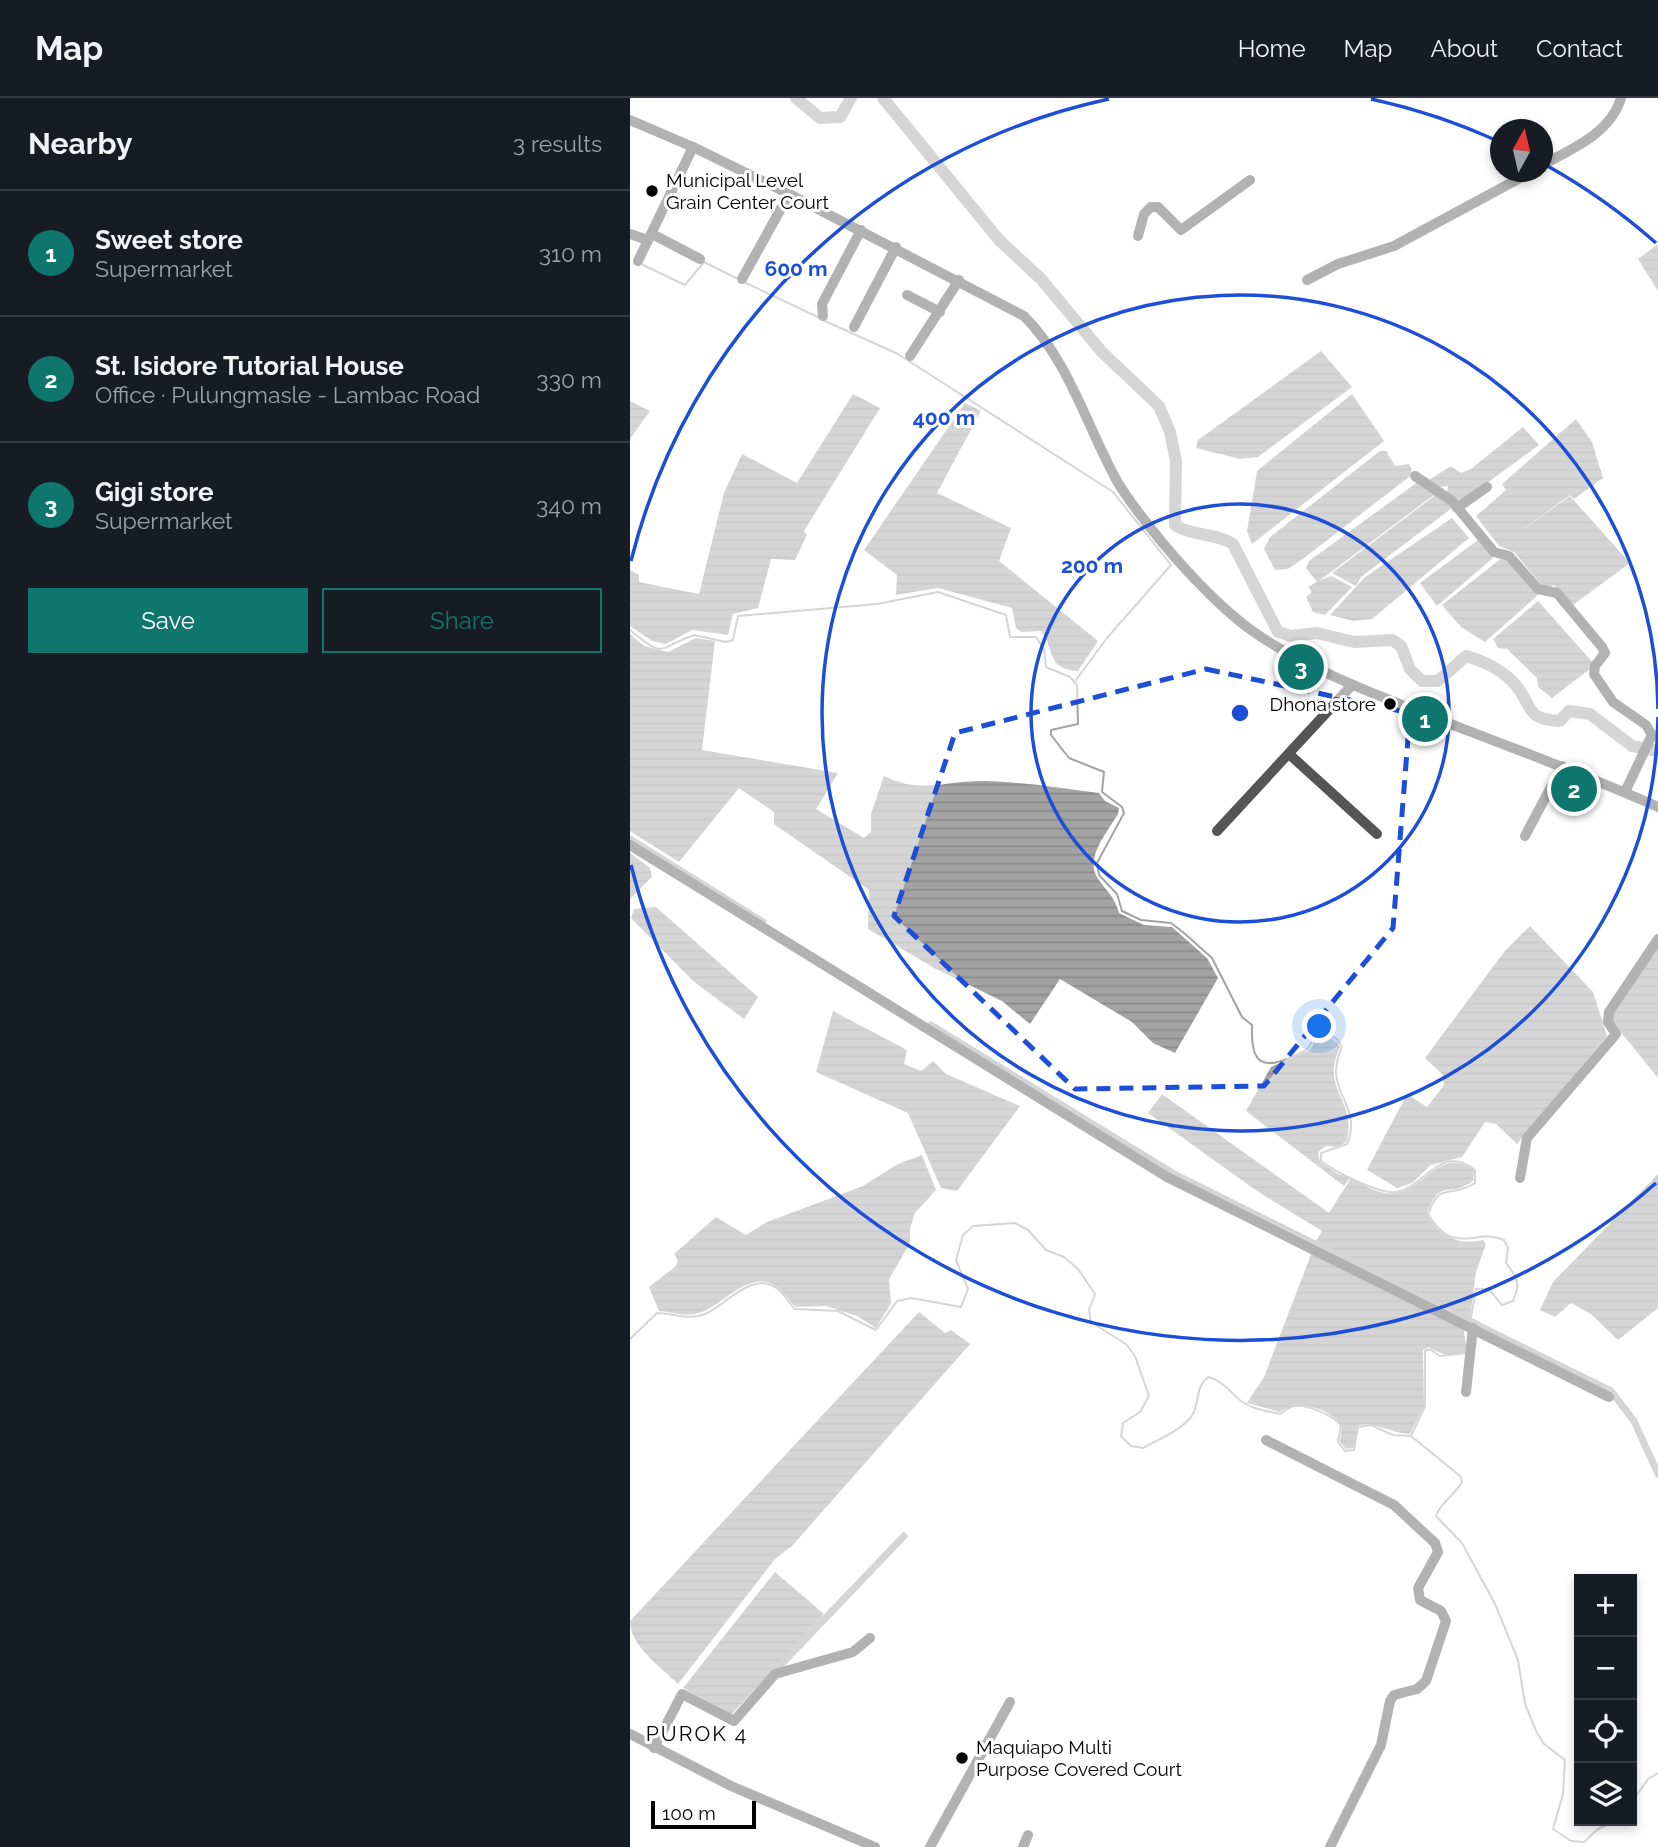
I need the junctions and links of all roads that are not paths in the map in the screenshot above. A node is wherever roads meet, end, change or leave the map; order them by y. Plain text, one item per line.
1 (1621, 98) edge
2 (630, 120) edge
3 (693, 147) junction
4 (1553, 159) edge
5 (1250, 180) dead end
6 (1512, 182) edge
7 (789, 194) junction
8 (861, 230) junction
9 (630, 234) edge
10 (1138, 236) dead end
11 (650, 237) junction
12 (896, 247) junction
13 (700, 259) dead end
14 (638, 261) dead end
15 (742, 279) dead end
16 (959, 280) junction
17 (1307, 280) dead end
18 (907, 295) dead end
19 (940, 312) junction
20 (823, 316) dead end
21 (854, 327) dead end
22 (910, 356) dead end
23 (1415, 476) dead end
24 (1488, 487) dead end
25 (1457, 508) junction
26 (1352, 685) junction
27 (1289, 754) junction
28 (1562, 766) junction
29 (1625, 792) junction
30 (1658, 807) edge
31 (1217, 831) dead end
32 (1377, 835) dead end
33 (1525, 836) dead end
34 (630, 845) edge
35 (1658, 939) edge
36 (1520, 1178) dead end
37 (1469, 1326) junction
38 (1466, 1392) dead end
39 (1609, 1397) dead end
40 (1266, 1440) dead end
41 (870, 1638) dead end
42 (1010, 1702) dead end
43 (630, 1734) edge
44 (654, 1748) junction
45 (1028, 1835) dead end
46 (874, 1847) edge
47 (930, 1847) edge
48 (1023, 1847) edge
49 (1330, 1847) edge

1 - 4 street
2 - 3 street
3 - 7 street
3 - 11 street
5 - 10 street
6 - 17 street
7 - 8 street
7 - 15 street
8 - 12 street
8 - 20 street
9 - 11 street
11 - 13 street
11 - 14 street
12 - 16 street
12 - 21 street
16 - 19 street
16 - 26 street
18 - 19 street
19 - 22 street
23 - 25 street
24 - 25 street
25 - 29 street
26 - 27 street
26 - 28 street
27 - 31 street
27 - 32 street
28 - 29 street
28 - 33 street
29 - 30 street
34 - 37 street
35 - 36 street
37 - 38 street
37 - 39 street
40 - 49 street
41 - 44 street
42 - 47 street
43 - 44 street
44 - 46 street
45 - 48 street

